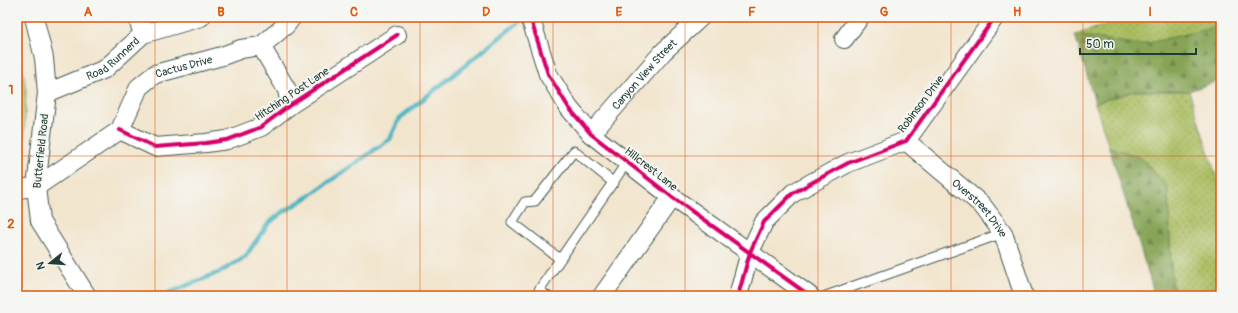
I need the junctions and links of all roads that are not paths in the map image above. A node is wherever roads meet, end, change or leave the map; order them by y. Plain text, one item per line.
1 (34, 17) edge
2 (137, 17) edge
3 (201, 17) edge
4 (292, 17) edge
5 (530, 17) edge
6 (701, 17) edge
7 (860, 17) edge
8 (995, 17) edge
9 (144, 34) junction
10 (397, 34) dead end
11 (844, 39) dead end
12 (261, 46) junction
13 (47, 93) junction
14 (290, 105) junction
15 (120, 130) junction
16 (591, 134) junction
17 (906, 140) junction
18 (627, 162) junction
19 (614, 183) junction
20 (36, 187) junction
21 (17, 188) edge
22 (672, 197) junction
23 (1003, 233) junction
24 (750, 252) junction
25 (560, 259) junction
26 (87, 296) edge
27 (547, 296) edge
28 (602, 296) edge
29 (738, 296) edge
30 (810, 296) edge
31 (826, 296) edge
32 (1024, 296) edge

1 - 13 street, Butterfield Road
2 - 9 street
3 - 9 street, Road Runnerd
4 - 12 street
5 - 16 street, Hillcrest Lane
6 - 16 street, Canyon View Street
7 - 11 street
8 - 17 street, Robinson Drive
9 - 13 street, Road Runnerd
10 - 14 street, Hitching Post Lane
12 - 14 street
12 - 15 street, Cactus Drive
13 - 20 street, Butterfield Road
14 - 15 street, Hitching Post Lane
15 - 20 street
16 - 18 street, Hillcrest Lane
17 - 23 street, Overstreet Drive
17 - 24 street, Robinson Drive
18 - 19 lane
18 - 22 street, Hillcrest Lane
19 - 25 lane
19 - 25 lane
20 - 21 street
20 - 26 street, Butterfield Road
22 - 24 street, Hillcrest Lane
22 - 28 street
23 - 31 lane
23 - 32 street, Overstreet Drive
24 - 29 street, Robinson Drive
24 - 30 street, Hillcrest Lane
25 - 27 lane

